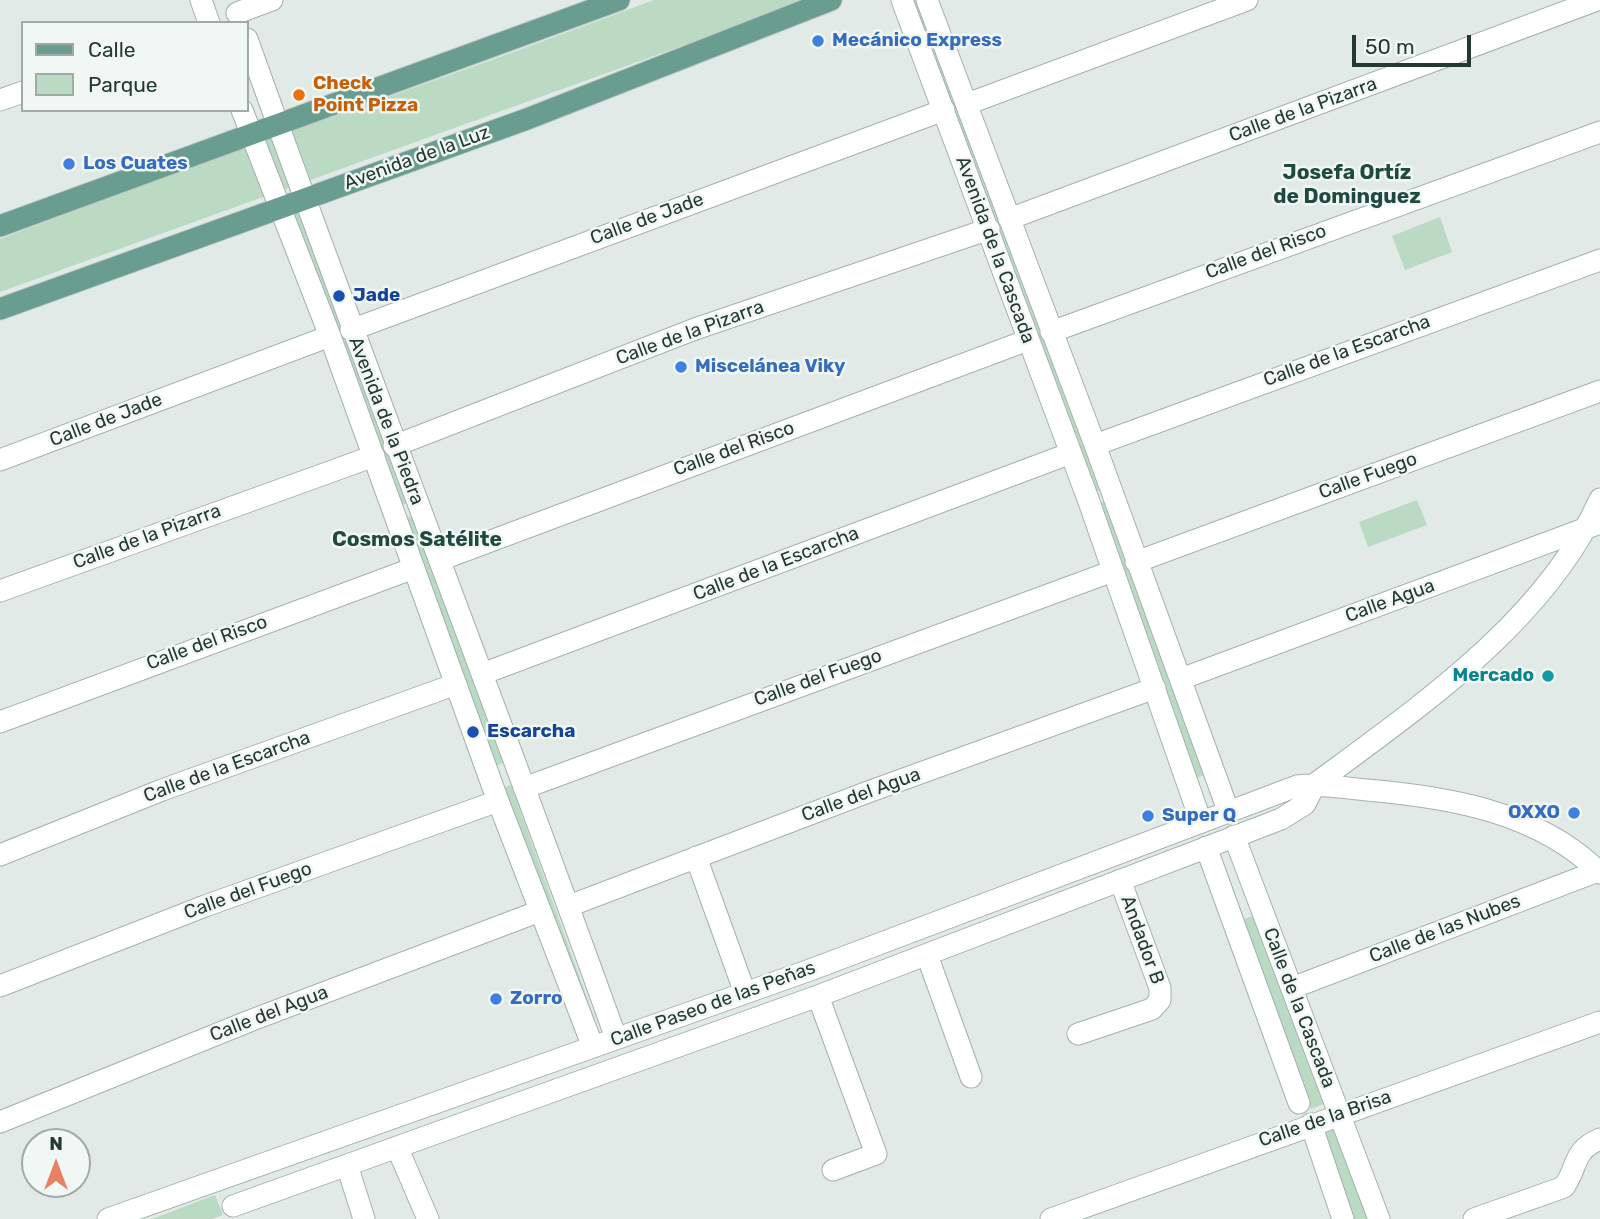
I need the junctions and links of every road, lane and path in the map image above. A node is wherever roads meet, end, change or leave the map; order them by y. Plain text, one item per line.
1 (201, 0) edge
2 (272, 0) edge
3 (619, 0) edge
4 (831, 0) edge
5 (902, 0) edge
6 (927, 0) edge
7 (1247, 0) edge
8 (1597, 0) edge
9 (237, 12) edge
10 (208, 21) edge
11 (248, 42) edge
12 (21, 93) edge
13 (0, 100) edge
14 (967, 104) junction
15 (944, 110) junction
16 (243, 112) edge
17 (278, 123) junction
18 (1600, 132) edge
19 (250, 133) junction
20 (305, 197) junction
21 (280, 205) junction
22 (1009, 219) junction
23 (0, 226) edge
24 (989, 229) junction
25 (1600, 260) edge
26 (0, 309) edge
27 (351, 330) junction
28 (1051, 332) junction
29 (330, 337) junction
30 (1028, 340) junction
31 (1600, 391) edge
32 (1095, 445) junction
33 (394, 446) junction
34 (1071, 453) junction
35 (374, 456) junction
36 (0, 460) edge
37 (1109, 491) junction
38 (1088, 499) junction
39 (1600, 499) edge
40 (416, 500) junction
41 (393, 510) junction
42 (1594, 525) edge
43 (440, 559) junction
44 (1136, 562) junction
45 (414, 568) junction
46 (1113, 571) junction
47 (0, 591) edge
48 (482, 674) junction
49 (1181, 679) junction
50 (456, 684) junction
51 (1155, 688) junction
52 (0, 722) edge
53 (520, 778) junction
54 (490, 779) junction
55 (1315, 785) junction
56 (498, 801) junction
57 (1228, 813) junction
58 (1201, 822) junction
59 (1234, 836) junction
60 (1206, 847) junction
61 (0, 855) edge
62 (695, 857) junction
63 (1599, 872) edge
64 (1120, 880) junction
65 (569, 906) junction
66 (540, 911) junction
67 (927, 955) junction
68 (0, 986) edge
69 (1292, 988) junction
70 (745, 993) junction
71 (818, 996) junction
72 (1600, 1022) edge
73 (1078, 1034) dead end
74 (616, 1038) junction
75 (593, 1046) junction
76 (971, 1077) dead end
77 (1299, 1103) dead end
78 (1340, 1115) junction
79 (0, 1122) edge
80 (1311, 1124) junction
81 (1600, 1139) edge
82 (397, 1147) junction
83 (347, 1165) junction
84 (833, 1170) dead end
85 (233, 1206) dead end
86 (108, 1219) edge
87 (364, 1219) edge
88 (428, 1219) edge
89 (1051, 1219) edge
90 (1343, 1219) edge
91 (1379, 1219) edge
92 (1474, 1219) edge

1 - 10 street
2 - 9 street
3 - 17 main road
4 - 20 main road, Avenida de la Luz
5 - 15 street, Avenida de la Cascada
6 - 14 street, Avenida de la Cascada
7 - 14 street
8 - 22 street, Calle de la Pizarra
11 - 17 street, Avenida de la Piedra
12 - 13 street
14 - 22 street, Avenida de la Cascada
15 - 24 street, Avenida de la Cascada
15 - 27 street, Calle de Jade
16 - 19 street, Avenida de la Piedra
17 - 19 main road
17 - 20 street, Avenida de la Piedra
18 - 28 street, Calle del Risco
19 - 21 street, Avenida de la Piedra
19 - 23 main road
20 - 21 main road, Avenida de la Luz
20 - 27 street, Avenida de la Piedra
21 - 26 main road, Avenida de la Luz
21 - 29 street, Avenida de la Piedra
22 - 28 street, Avenida de la Cascada
24 - 30 street, Avenida de la Cascada
24 - 33 street, Calle de la Pizarra
25 - 32 street, Calle de la Escarcha
27 - 33 street, Avenida de la Piedra
28 - 32 street, Avenida de la Cascada
29 - 35 street, Avenida de la Piedra
29 - 36 street, Calle de Jade
30 - 34 street, Avenida de la Cascada
30 - 43 street, Calle del Risco
31 - 44 street, Calle Fuego
32 - 37 street, Avenida de la Cascada
33 - 40 street, Avenida de la Piedra
34 - 38 street, Avenida de la Cascada
34 - 48 street, Calle de la Escarcha
35 - 41 street, Avenida de la Piedra
35 - 47 street, Calle de la Pizarra
37 - 38 street
37 - 44 street, Avenida de la Cascada
38 - 46 street, Avenida de la Cascada
39 - 42 street
40 - 41 street
40 - 43 street, Avenida de la Piedra
41 - 45 street, Avenida de la Piedra
42 - 49 street, Calle Agua
42 - 55 street
43 - 48 street, Avenida de la Piedra
44 - 49 street, Avenida de la Cascada
45 - 50 street, Avenida de la Piedra
45 - 52 street, Calle del Risco
46 - 51 street, Avenida de la Cascada
46 - 53 street, Calle del Fuego
48 - 53 street, Avenida de la Piedra
49 - 57 street, Avenida de la Cascada
50 - 54 street, Avenida de la Piedra
50 - 61 street, Calle de la Escarcha
51 - 58 street, Avenida de la Cascada
51 - 62 street, Calle del Agua
53 - 54 street, Calle del Fuego
53 - 65 street, Avenida de la Piedra
54 - 56 street, Avenida de la Piedra
55 - 57 street, Calle Paseo de las Peñas
55 - 59 street, Calle Paseo de las Peñas
55 - 63 street, Calle Paseo de las Peñas
56 - 66 street, Avenida de la Piedra
56 - 68 street, Calle del Fuego
57 - 58 street, Calle Paseo de las Peñas
58 - 70 street, Calle Paseo de las Peñas
59 - 60 street, Calle Paseo de las Peñas
59 - 69 street, Calle de la Cascada
60 - 64 street, Calle Paseo de las Peñas
60 - 77 street, Calle de la Cascada
62 - 65 street, Calle del Agua
62 - 70 street
63 - 69 street, Calle de las Nubes
64 - 67 street, Calle Paseo de las Peñas
64 - 73 street, Andador B
65 - 74 street, Avenida de la Piedra
66 - 75 street, Avenida de la Piedra
66 - 79 street, Calle del Agua
67 - 71 street, Calle Paseo de las Peñas
67 - 76 street
69 - 78 street, Calle de la Cascada
70 - 74 street, Calle Paseo de las Peñas
71 - 82 street, Calle Paseo de las Peñas
71 - 84 street
72 - 78 street, Calle de la Brisa
74 - 75 street, Calle Paseo de las Peñas
75 - 86 street, Calle Paseo de las Peñas
78 - 80 street, Calle de la Brisa
78 - 91 street, Calle de la Cascada
80 - 89 street, Calle de la Brisa
80 - 90 street
81 - 92 street
82 - 83 street, Calle Paseo de las Peñas
82 - 88 street
83 - 85 street, Calle Paseo de las Peñas
83 - 87 street

